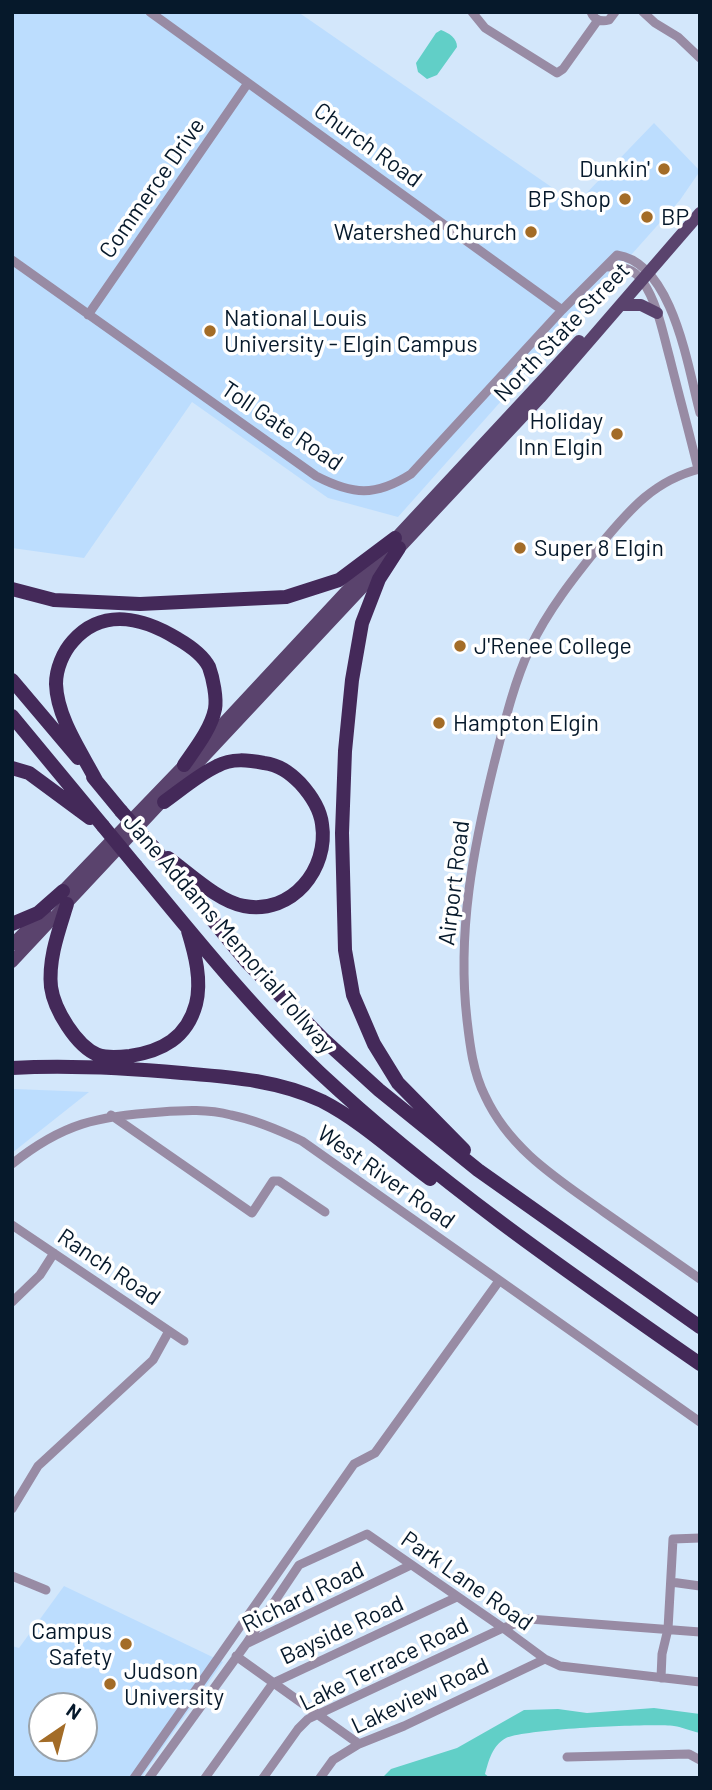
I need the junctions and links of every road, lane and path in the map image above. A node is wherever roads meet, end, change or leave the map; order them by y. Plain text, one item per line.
1 (150, 12) edge
2 (472, 12) edge
3 (615, 12) edge
4 (643, 12) edge
5 (594, 16) edge
6 (700, 58) edge
7 (248, 83) junction
8 (700, 213) edge
9 (12, 260) edge
10 (643, 276) junction
11 (621, 305) junction
12 (562, 310) junction
13 (657, 313) junction
14 (88, 315) junction
15 (700, 413) edge
16 (699, 469) edge
17 (397, 543) junction
18 (12, 589) edge
19 (12, 680) edge
20 (12, 716) edge
21 (184, 765) junction
22 (12, 768) edge
23 (97, 782) junction
24 (164, 802) junction
25 (103, 826) junction
26 (153, 847) junction
27 (65, 897) junction
28 (12, 924) edge
29 (187, 926) junction
30 (12, 945) edge
31 (12, 962) edge
32 (12, 1068) edge
33 (111, 1115) junction
34 (12, 1164) edge
35 (491, 1179) junction
36 (325, 1212) dead end
37 (12, 1225) edge
38 (54, 1253) junction
39 (550, 1258) junction
40 (700, 1279) edge
41 (499, 1281) junction
42 (12, 1302) edge
43 (700, 1327) edge
44 (169, 1331) junction
45 (184, 1341) dead end
46 (700, 1364) edge
47 (700, 1422) edge
48 (12, 1509) edge
49 (700, 1538) edge
50 (411, 1565) junction
51 (12, 1576) edge
52 (671, 1582) junction
53 (700, 1586) edge
54 (46, 1590) dead end
55 (457, 1597) junction
56 (503, 1628) junction
57 (668, 1629) junction
58 (700, 1632) edge
59 (246, 1644) junction
60 (236, 1656) junction
61 (545, 1659) junction
62 (661, 1678) junction
63 (700, 1682) edge
64 (273, 1683) junction
65 (316, 1714) junction
66 (359, 1745) junction
67 (567, 1757) dead end
68 (700, 1760) edge
69 (134, 1778) edge
70 (149, 1778) edge
71 (205, 1778) edge
72 (263, 1778) edge
73 (320, 1778) edge

1 - 7 street, Church Road
2 - 5 street
3 - 5 street
4 - 6 street
7 - 12 street, Church Road
7 - 14 street, Commerce Drive
8 - 10 main road
9 - 14 street, Toll Gate Road
10 - 11 main road, North State Street
10 - 12 street, Toll Gate Road
10 - 13 street
10 - 15 street, Toll Gate Road
10 - 17 main road, North State Street
11 - 13 main road
11 - 17 main road, North State Street
12 - 14 street, Toll Gate Road
13 - 16 street
16 - 40 street, Airport Road
17 - 18 highway
17 - 21 main road, North State Street
17 - 24 main road, North State Street
17 - 35 highway
19 - 23 highway, Jane Addams Memorial Tollway
20 - 25 highway, Jane Addams Memorial Tollway
21 - 23 highway
21 - 27 main road, North State Street
22 - 25 highway
23 - 26 highway, Jane Addams Memorial Tollway, bridge
24 - 26 highway
24 - 27 main road, North State Street
25 - 29 highway, Jane Addams Memorial Tollway, bridge
26 - 35 highway, Jane Addams Memorial Tollway
27 - 28 highway
27 - 29 highway
27 - 30 main road, North State Street
27 - 31 main road, North State Street
29 - 39 highway, Jane Addams Memorial Tollway
32 - 39 highway
33 - 34 street, West River Road
33 - 36 street
33 - 41 street, West River Road
35 - 43 highway, Jane Addams Memorial Tollway
37 - 38 street, Ranch Road
38 - 42 street
38 - 44 street, Ranch Road
39 - 46 highway, Jane Addams Memorial Tollway
41 - 47 street, West River Road
41 - 69 street
44 - 45 street, Ranch Road
44 - 48 street
49 - 52 street
50 - 55 street, Park Lane Road
50 - 59 street, Richard Road
50 - 59 street, Park Lane Road
51 - 54 street
52 - 53 street
52 - 57 street
55 - 56 street, Park Lane Road
55 - 64 street, Bayside Road
56 - 57 street, Lake Terrace Road
56 - 61 street, Park Lane Road
56 - 65 street, Lake Terrace Road
57 - 58 street, Lake Terrace Road
57 - 62 street
59 - 60 street, Richard Road
60 - 64 street
60 - 70 street, Richard Road
61 - 62 street
61 - 66 street, Lakeview Road
62 - 63 street
64 - 65 street
64 - 71 street, Bayside Road
65 - 66 street
65 - 72 street, Lake Terrace Road
66 - 73 street, Lakeview Road
67 - 68 street

